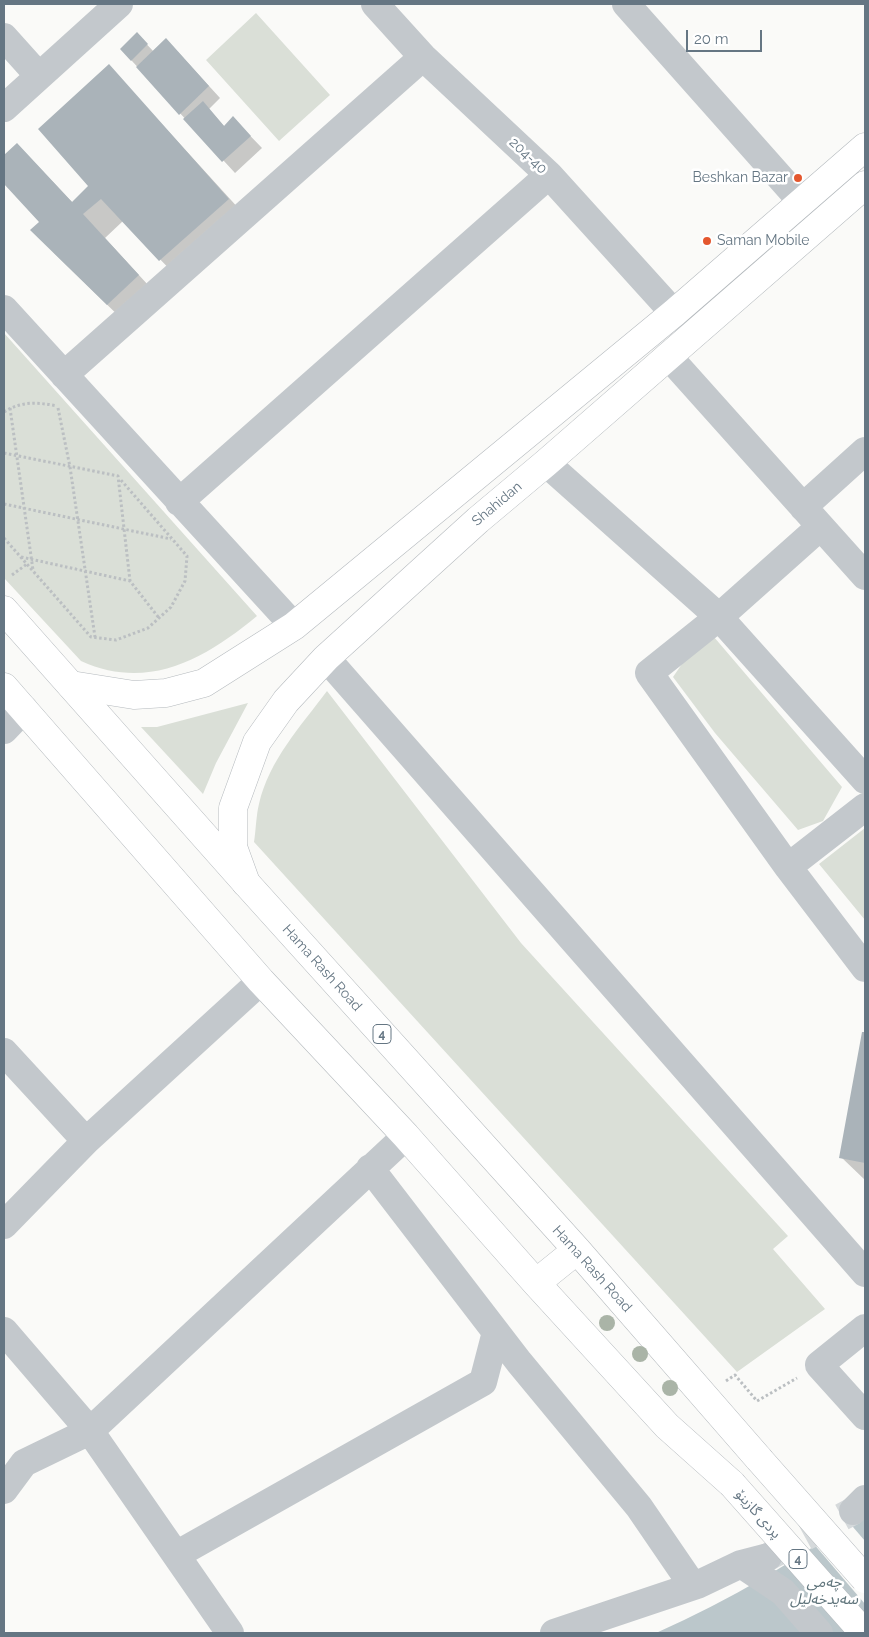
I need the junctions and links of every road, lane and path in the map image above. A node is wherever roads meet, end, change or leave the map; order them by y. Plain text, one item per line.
1 (375, 4) edge
2 (626, 4) edge
3 (104, 9) edge
4 (4, 37) edge
5 (423, 57) junction
6 (39, 76) junction
7 (4, 108) edge
8 (865, 146) edge
9 (549, 176) junction
10 (865, 185) edge
11 (801, 201) junction
12 (4, 309) edge
13 (674, 314) junction
14 (668, 356) junction
15 (64, 375) junction
16 (58, 406) junction
17 (10, 408) junction
18 (4, 412) edge
19 (64, 413) dead end
20 (865, 451) edge
21 (4, 453) edge
22 (17, 456) junction
23 (546, 463) junction
24 (70, 467) junction
25 (112, 469) dead end
26 (118, 476) junction
27 (456, 495) junction
28 (179, 502) junction
29 (4, 504) edge
30 (24, 508) junction
31 (812, 517) junction
32 (77, 519) junction
33 (478, 520) junction
34 (124, 529) junction
35 (4, 538) edge
36 (172, 539) junction
37 (21, 557) junction
38 (31, 559) junction
39 (27, 564) junction
40 (33, 571) junction
41 (85, 571) junction
42 (12, 575) dead end
43 (865, 576) edge
44 (130, 581) junction
45 (4, 610) edge
46 (719, 617) junction
47 (158, 618) junction
48 (294, 626) junction
49 (94, 637) junction
50 (326, 658) junction
51 (71, 685) junction
52 (4, 687) edge
53 (24, 709) junction
54 (4, 730) edge
55 (865, 780) edge
56 (865, 807) edge
57 (788, 867) junction
58 (247, 884) junction
59 (865, 968) edge
60 (261, 981) junction
61 (4, 1052) edge
62 (406, 1136) junction
63 (86, 1141) junction
64 (370, 1168) junction
65 (4, 1225) edge
66 (577, 1250) junction
67 (865, 1273) edge
68 (536, 1283) junction
69 (865, 1328) edge
70 (4, 1331) edge
71 (496, 1332) junction
72 (819, 1365) junction
73 (721, 1385) dead end
74 (865, 1416) edge
75 (90, 1430) junction
76 (4, 1490) edge
77 (176, 1555) junction
78 (768, 1557) tunnel mouth
79 (741, 1564) junction
80 (865, 1579) edge
81 (693, 1586) junction
82 (230, 1633) edge
83 (554, 1633) edge
84 (818, 1633) edge
85 (864, 1633) edge

1 - 5 street, 204-40
2 - 11 street
3 - 6 street
4 - 6 street
5 - 9 street, 204-40
5 - 15 street
6 - 7 street
8 - 11 main road
9 - 13 street, 204-40
9 - 28 street
10 - 14 main road, Shahidan
11 - 13 main road
12 - 15 street
13 - 27 main road
14 - 23 main road, Shahidan
14 - 31 street
15 - 28 street
16 - 17 path
16 - 19 path
16 - 24 path
17 - 18 path
17 - 22 path
20 - 31 street
21 - 22 path
22 - 24 path
22 - 30 path
23 - 33 main road, Shahidan
23 - 46 street
24 - 26 path
24 - 32 path
25 - 26 path
26 - 34 path
26 - 36 path
27 - 33 main road
27 - 48 main road
28 - 48 street
29 - 30 path
30 - 32 path
30 - 38 path
31 - 43 street
31 - 46 street
32 - 34 path
32 - 41 path
33 - 50 main road, Shahidan
34 - 36 path
34 - 44 path
35 - 37 path
36 - 47 path
37 - 38 path
37 - 39 path
38 - 40 path
38 - 41 path
39 - 40 path
39 - 42 path
40 - 49 path
41 - 44 path
41 - 49 path
44 - 47 path
45 - 51 main road, Hama Rash Road / 4
46 - 55 street
46 - 57 street
47 - 49 path
48 - 51 main road
50 - 58 main road, Shahidan
50 - 67 street
51 - 58 main road, Hama Rash Road / 4
52 - 53 main road, 4
53 - 54 street
53 - 60 main road, 4
56 - 57 street
57 - 59 street
58 - 66 main road, Hama Rash Road / 4
60 - 62 main road, 4
60 - 63 street
61 - 63 street
62 - 64 street
62 - 68 main road, 4
63 - 65 street
64 - 71 street
64 - 75 street
66 - 68 main road
66 - 80 main road, Hama Rash Road / 4, bridge
68 - 85 main road, پردی گازینۆ / 4, bridge
69 - 72 street
70 - 75 street
71 - 77 street
71 - 81 street
72 - 73 path
72 - 74 street
75 - 76 street
75 - 77 street
77 - 82 street
78 - 79 street
79 - 81 street
79 - 84 street
81 - 83 street

